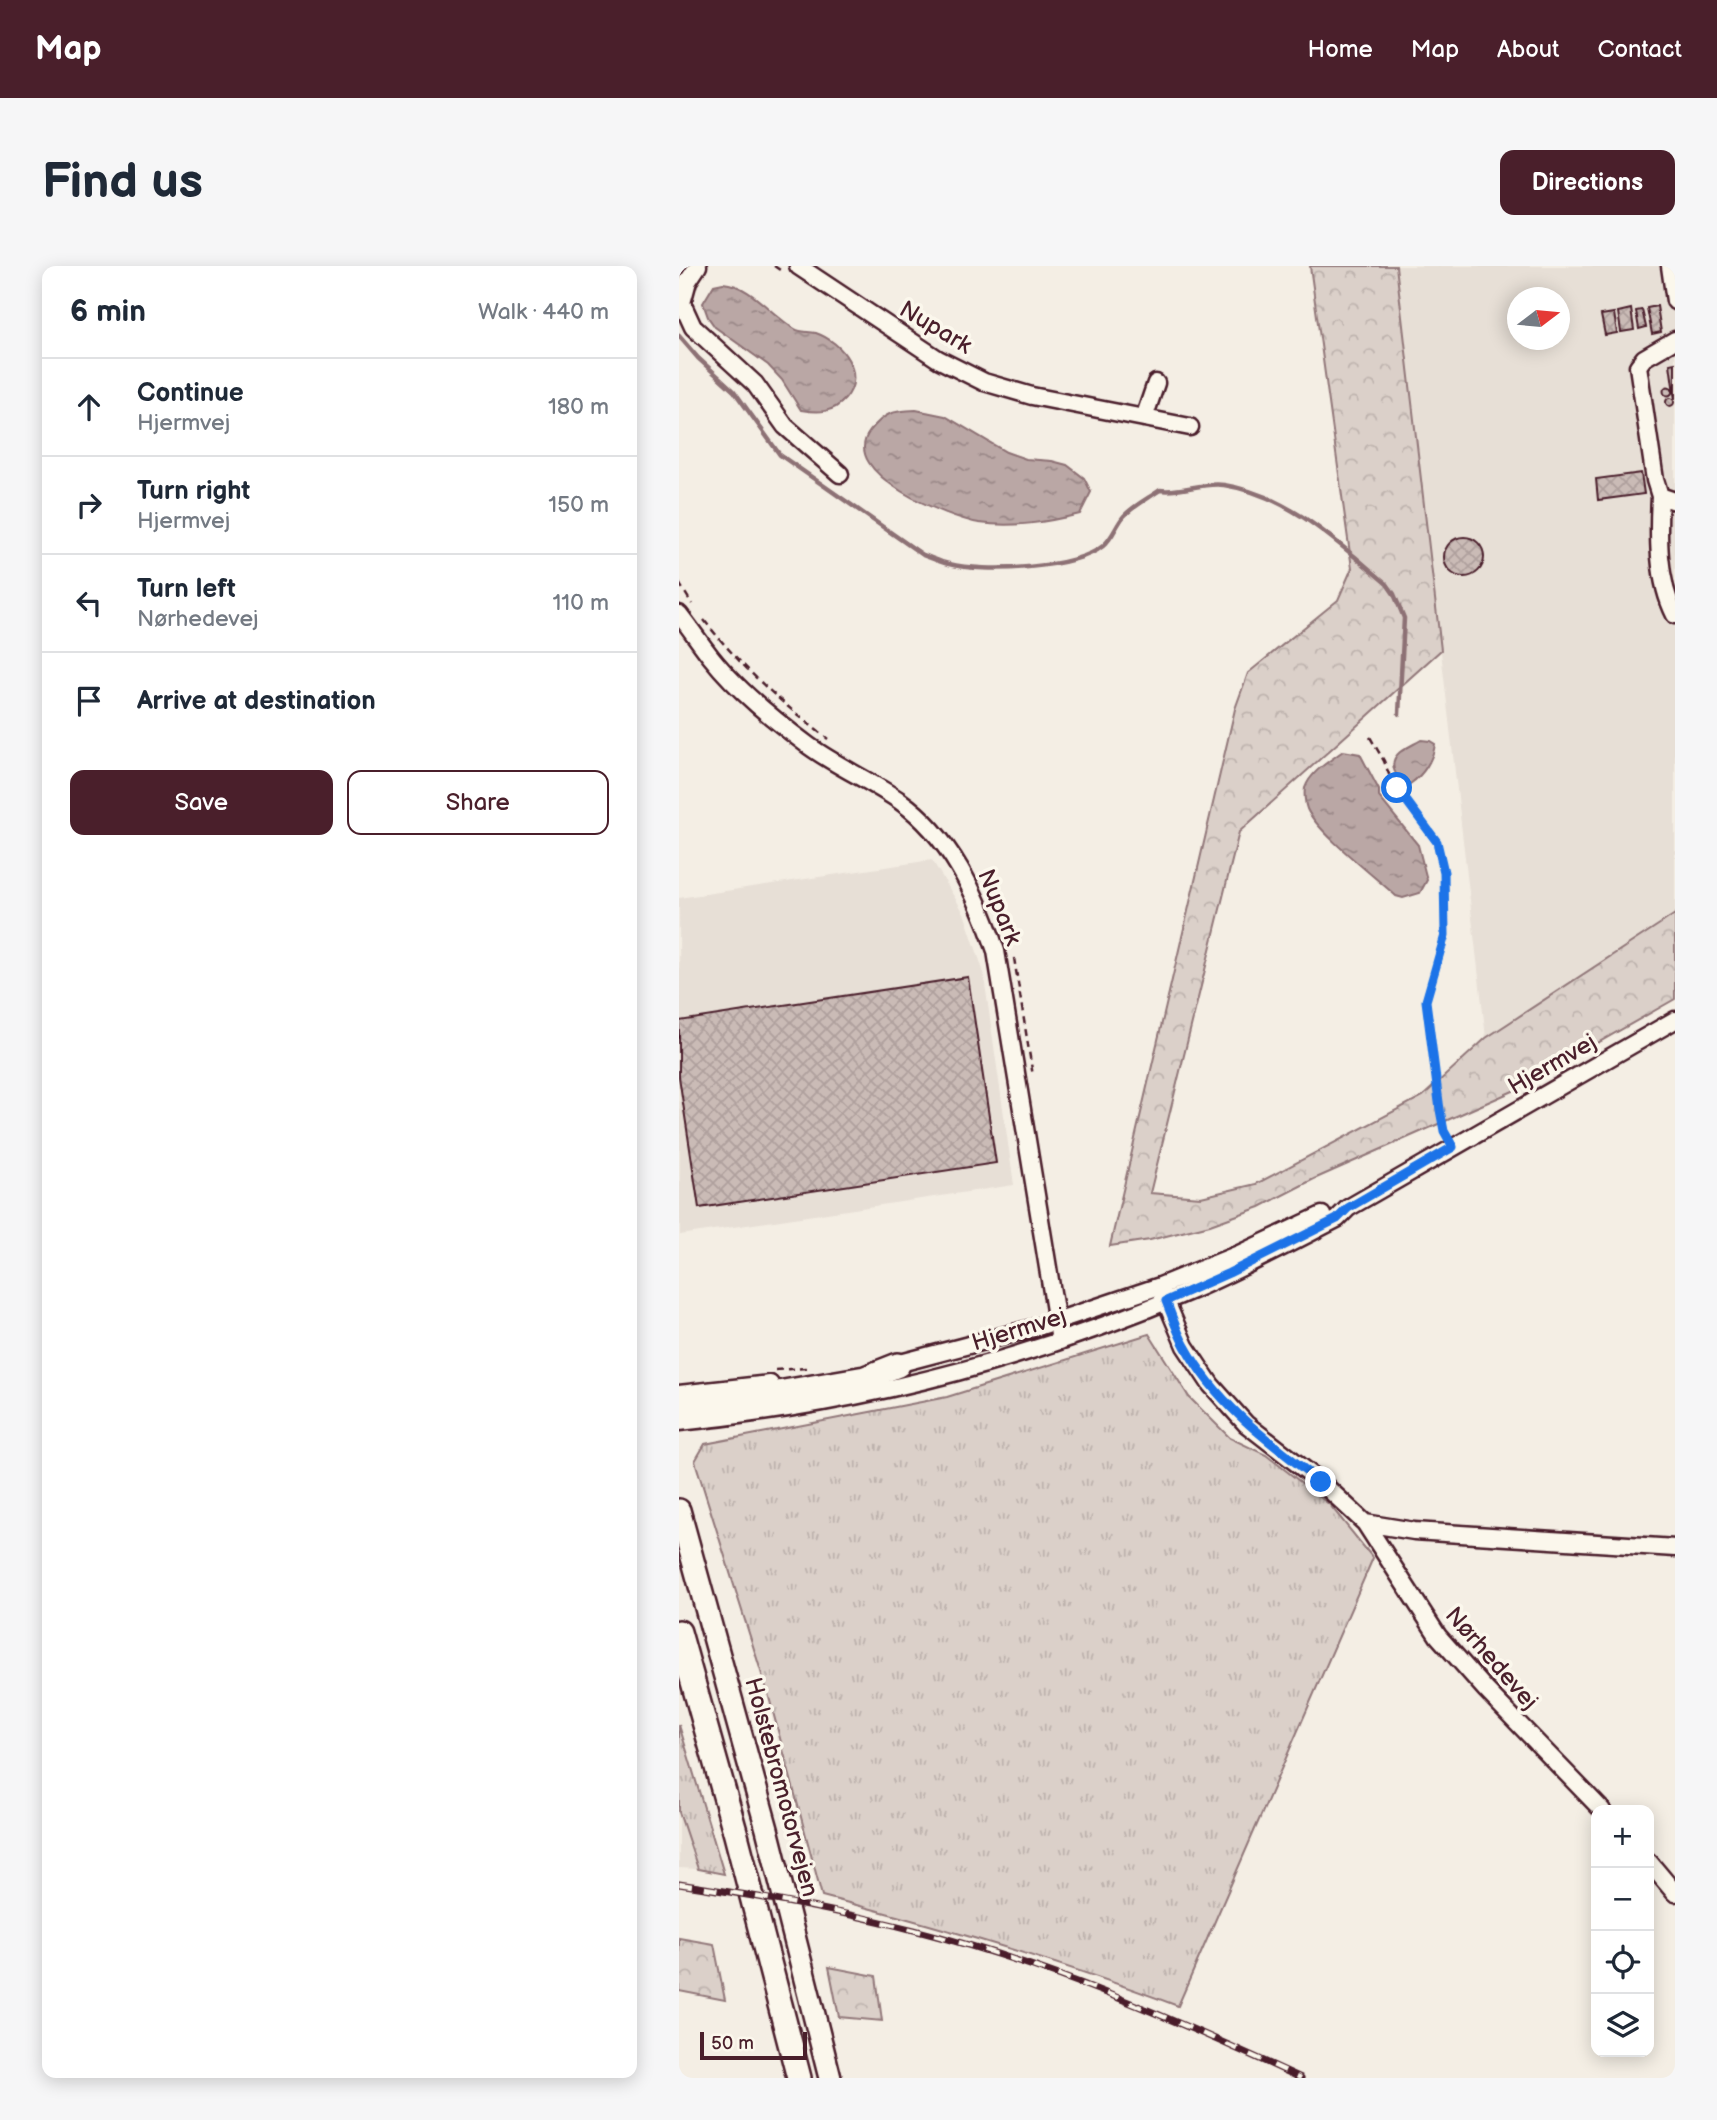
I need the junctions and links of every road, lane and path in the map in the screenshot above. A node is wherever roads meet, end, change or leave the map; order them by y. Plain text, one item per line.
1 (698, 266) edge
2 (798, 266) edge
3 (1670, 266) edge
4 (1675, 301) edge
5 (1675, 340) edge
6 (1156, 383) dead end
7 (1144, 418) junction
8 (1190, 427) dead end
9 (840, 474) dead end
10 (1667, 499) edge
11 (679, 583) edge
12 (679, 614) edge
13 (1675, 615) edge
14 (1370, 737) dead end
15 (834, 744) dead end
16 (1013, 953) dead end
17 (1675, 1020) edge
18 (1034, 1079) dead end
19 (1453, 1147) junction
20 (1163, 1294) junction
21 (1057, 1322) junction
22 (1060, 1340) junction
23 (898, 1365) junction
24 (815, 1368) dead end
25 (770, 1370) dead end
26 (679, 1394) edge
27 (679, 1410) edge
28 (679, 1422) edge
29 (679, 1510) edge
30 (1365, 1523) junction
31 (1675, 1548) edge
32 (679, 1559) edge
33 (679, 1632) edge
34 (729, 1689) junction
35 (1597, 1805) edge
36 (1654, 1868) edge
37 (1675, 1893) edge
38 (799, 2078) edge
39 (830, 2078) edge

1 - 9 street
2 - 7 street, Nupark
3 - 4 street
5 - 10 street
6 - 7 street
7 - 8 street, Nupark
10 - 13 street
11 - 15 path
12 - 21 street, Nupark
14 - 19 path
16 - 18 path
17 - 19 street, Hjermvej
19 - 20 street, Hjermvej
20 - 21 street, Hjermvej
20 - 22 street, Hjermvej
20 - 30 street, Nørhedevej
21 - 22 street, Nupark
21 - 23 street, Hjermvej
22 - 28 street, Hjermvej
23 - 26 street, Hjermvej
23 - 27 highway
24 - 25 path
29 - 34 main road, Holstebromotorvejen
30 - 31 street
30 - 35 street, Nørhedevej
32 - 34 main road
33 - 38 highway
34 - 39 main road, Holstebromotorvejen
36 - 37 street

